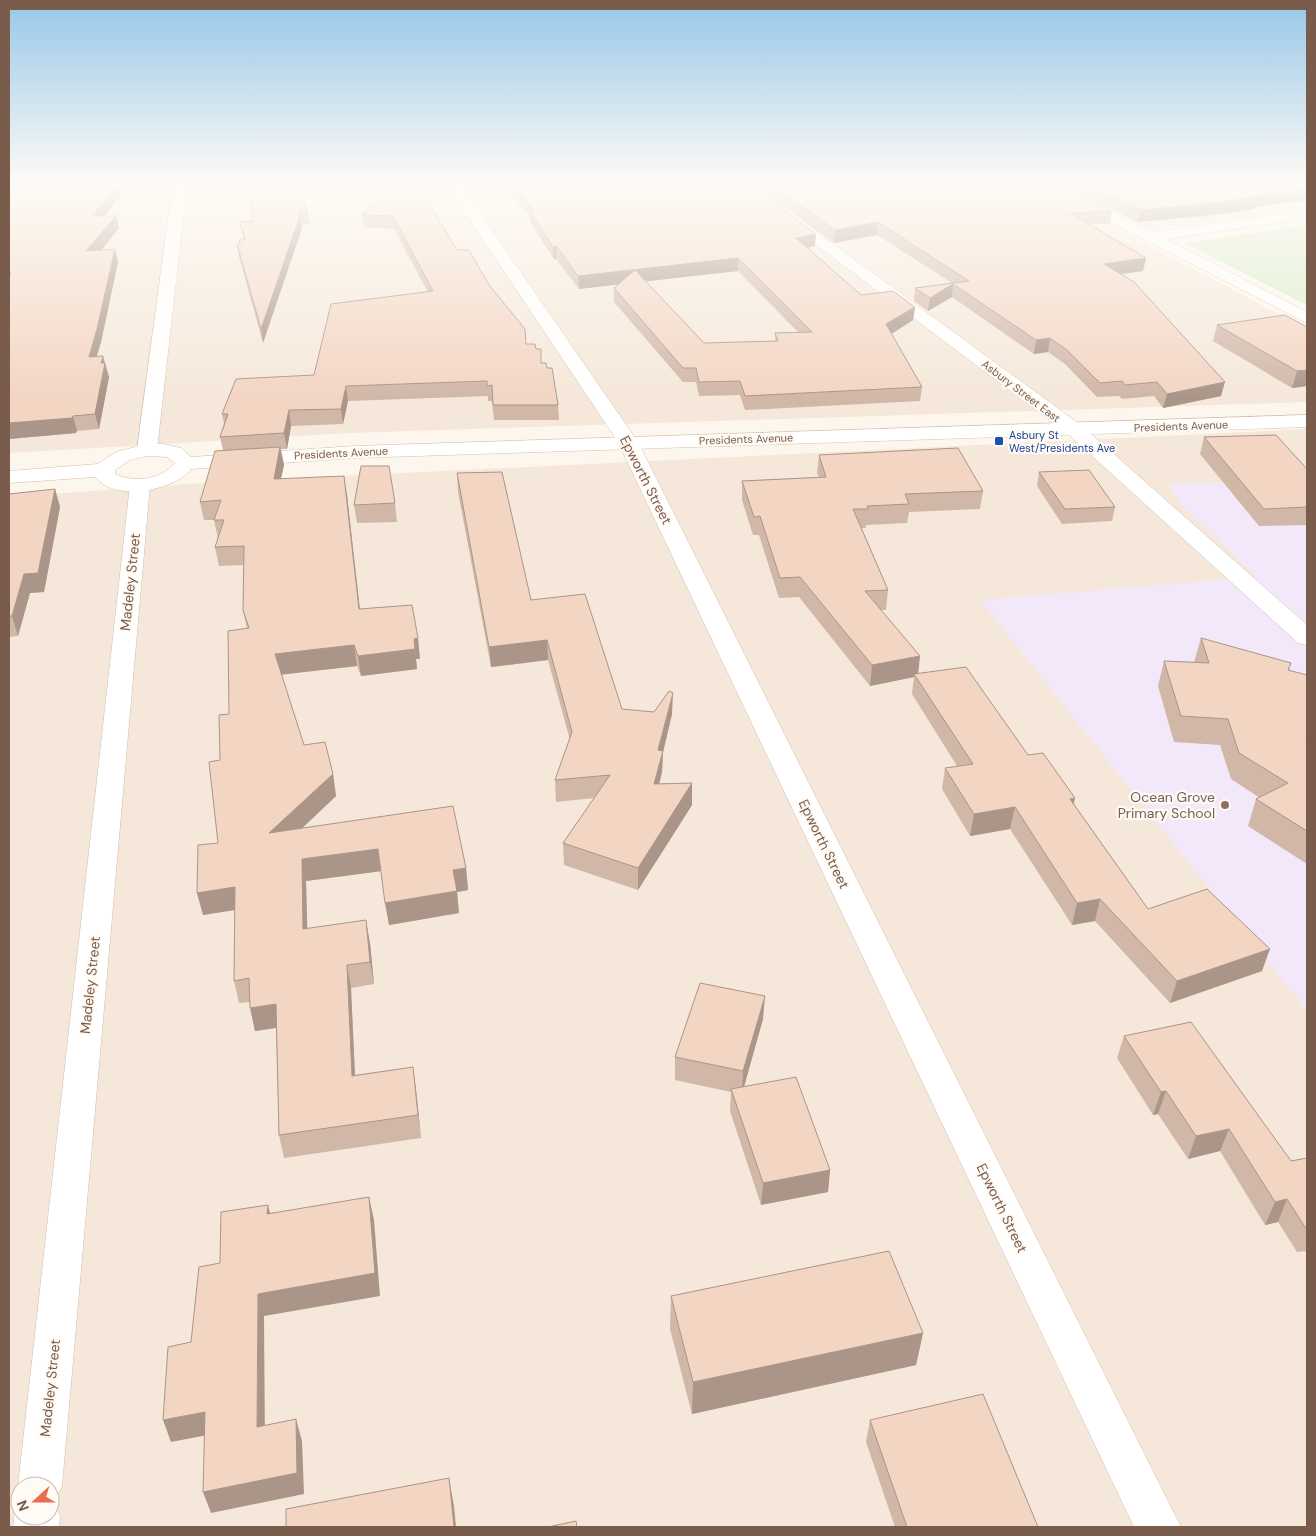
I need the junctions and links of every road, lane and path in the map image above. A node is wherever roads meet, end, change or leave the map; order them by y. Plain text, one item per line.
1 (171, 255) edge
2 (501, 255) edge
3 (838, 255) edge
4 (1184, 255) edge
5 (1307, 318) edge
6 (1307, 421) edge
7 (1074, 430) junction
8 (628, 442) junction
9 (147, 450) junction
10 (184, 463) junction
11 (104, 470) junction
12 (9, 477) edge
13 (140, 485) junction
14 (1307, 638) edge
15 (41, 1476) edge
16 (1158, 1527) edge

1 - 9 street
2 - 8 street, Epworth Street
3 - 7 street, Asbury Street East
4 - 5 street
6 - 7 street, Presidents Avenue
7 - 8 street, Presidents Avenue
7 - 14 street, Asbury Street East
8 - 10 street, Presidents Avenue
8 - 16 street, Epworth Street
9 - 10 street
9 - 11 street
10 - 13 street
11 - 12 street
11 - 13 street
13 - 15 street, Madeley Street

